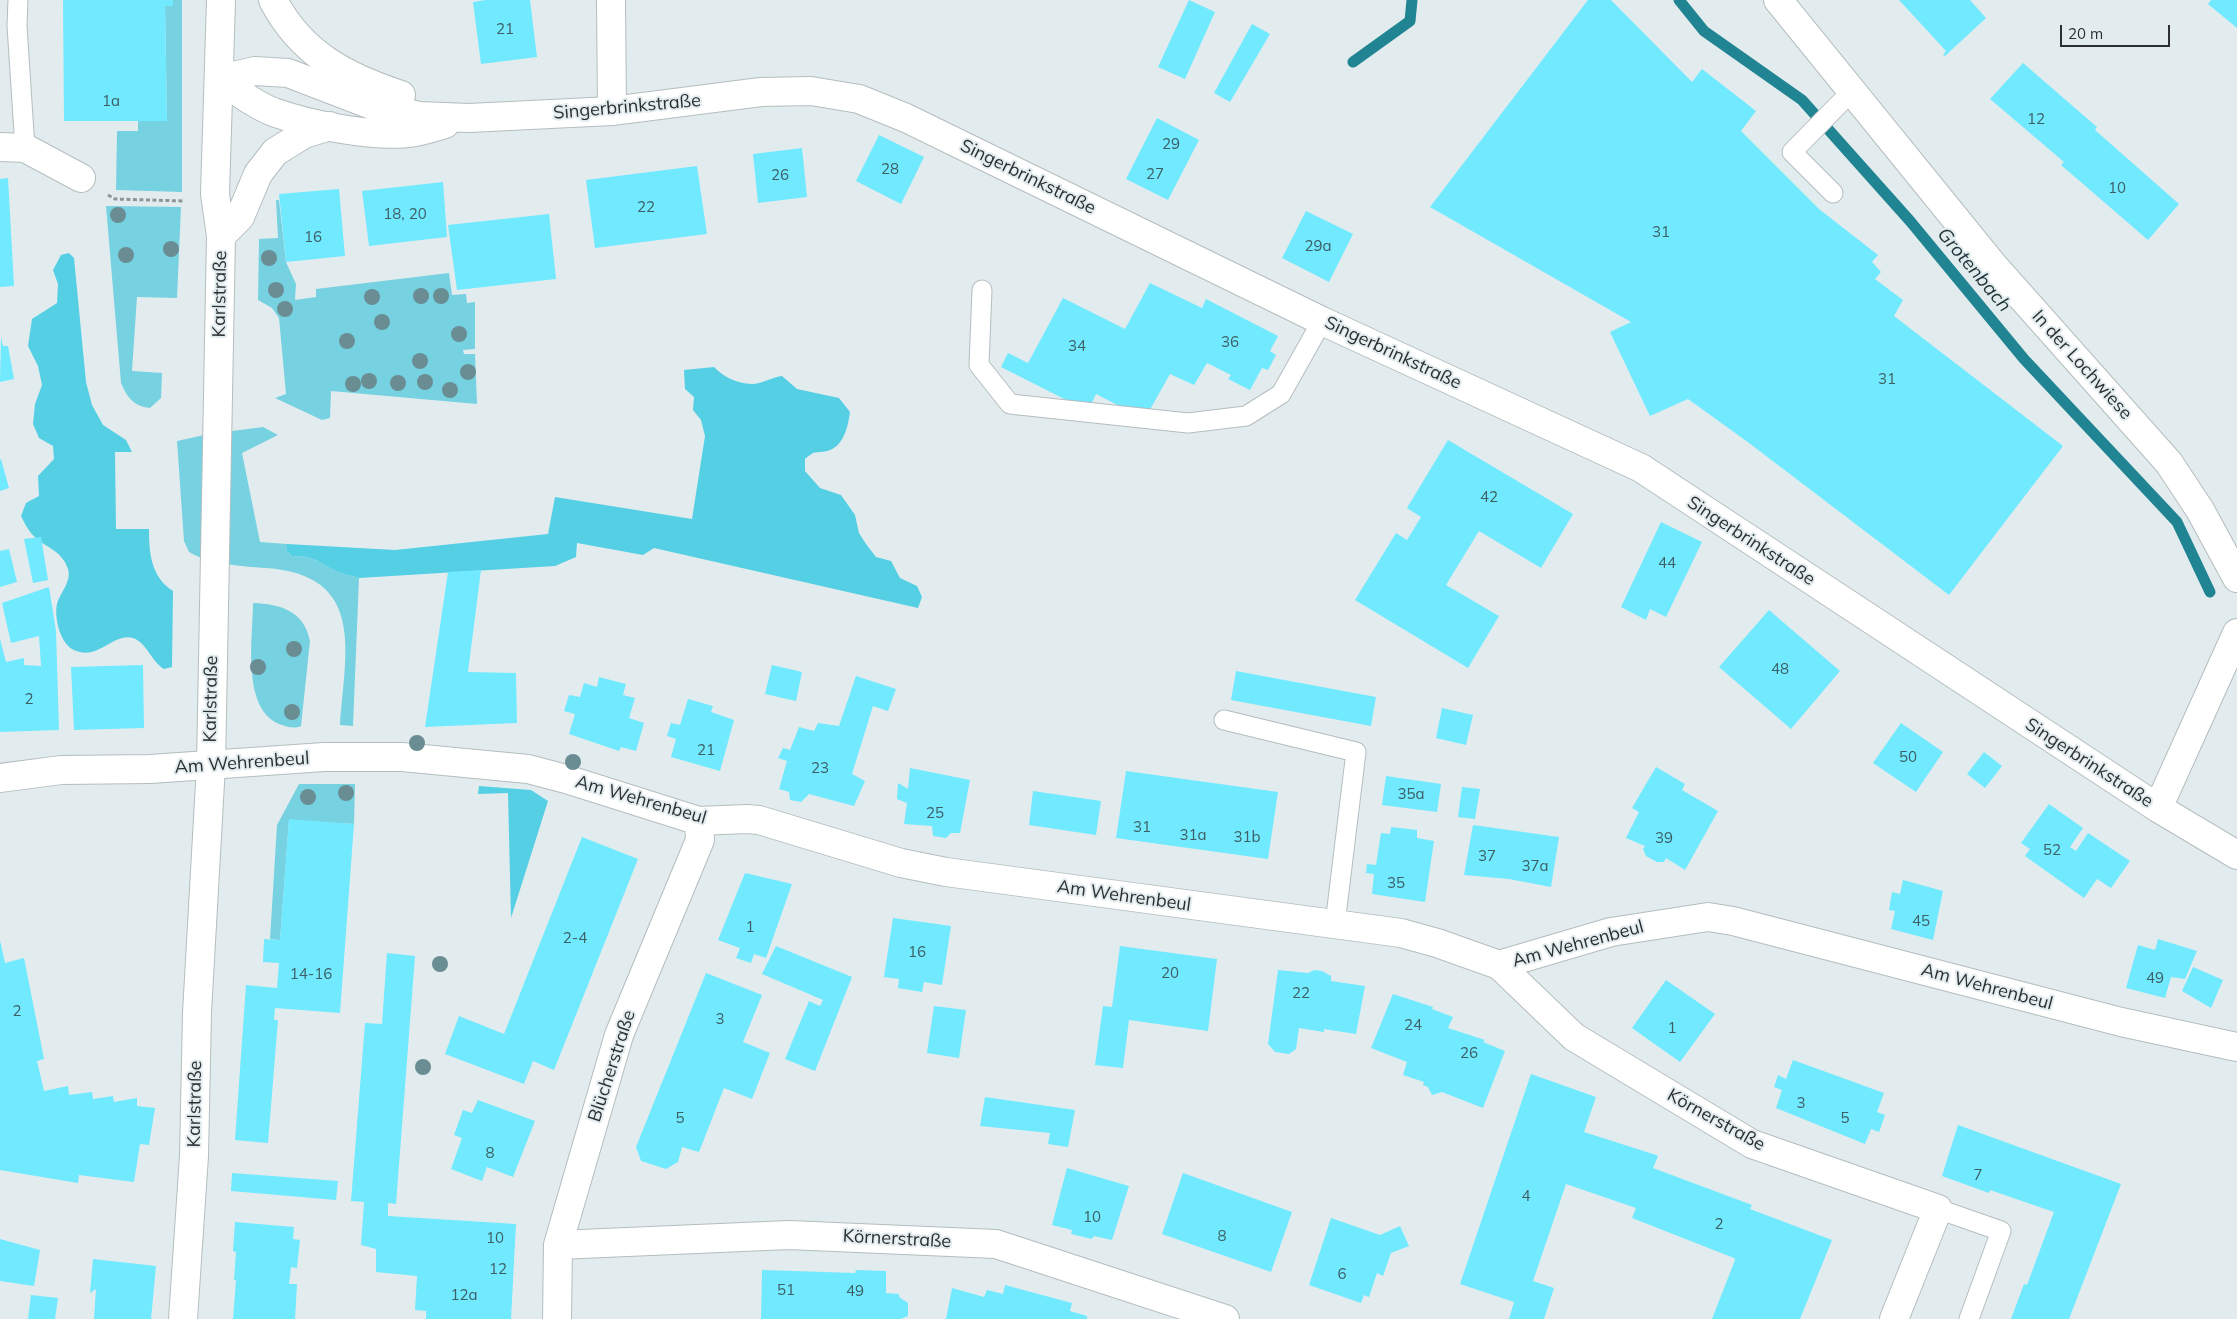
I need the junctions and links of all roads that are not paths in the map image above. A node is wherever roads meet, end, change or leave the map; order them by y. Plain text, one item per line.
1 (18, 0) edge
2 (221, 0) edge
3 (273, 0) edge
4 (611, 0) edge
5 (1778, 0) edge
6 (220, 79) junction
7 (1846, 98) junction
8 (612, 111) junction
9 (469, 118) junction
10 (330, 126) junction
11 (13, 147) edge
12 (80, 178) dead end
13 (1833, 193) dead end
14 (221, 236) junction
15 (982, 290) dead end
16 (1322, 321) junction
17 (2237, 578) edge
18 (2237, 633) edge
19 (1224, 720) dead end
20 (210, 765) junction
21 (0, 778) edge
22 (2158, 808) junction
23 (700, 821) junction
24 (2237, 855) edge
25 (1335, 924) junction
26 (1499, 966) junction
27 (2237, 1047) edge
28 (1938, 1209) junction
29 (558, 1244) junction
30 (183, 1319) edge
31 (557, 1319) edge
32 (1225, 1319) edge
33 (1894, 1319) edge
34 (1969, 1319) edge

1 - 11 lane
2 - 6 street, Karlstraße
3 - 9 street, Singerbrinkstraße
4 - 8 street
5 - 7 street, In der Lochwiese
6 - 9 street, Singerbrinkstraße
6 - 10 street, Singerbrinkstraße
6 - 14 street, Karlstraße
7 - 13 lane
7 - 17 street, In der Lochwiese
8 - 9 street, Singerbrinkstraße
8 - 16 street, Singerbrinkstraße
9 - 10 street, Singerbrinkstraße
10 - 14 street, Singerbrinkstraße
11 - 12 street
14 - 20 street, Karlstraße
15 - 16 lane
16 - 22 street, Singerbrinkstraße
18 - 22 street
19 - 25 lane
20 - 21 street, Am Wehrenbeul
20 - 23 street, Am Wehrenbeul
20 - 30 street, Karlstraße
22 - 24 street, Singerbrinkstraße
23 - 25 street, Am Wehrenbeul
23 - 29 street, Blücherstraße
25 - 26 street, Am Wehrenbeul
26 - 27 street, Am Wehrenbeul
26 - 28 street, Körnerstraße
28 - 33 street
28 - 34 lane
29 - 31 street, Blücherstraße
29 - 32 street, Körnerstraße

